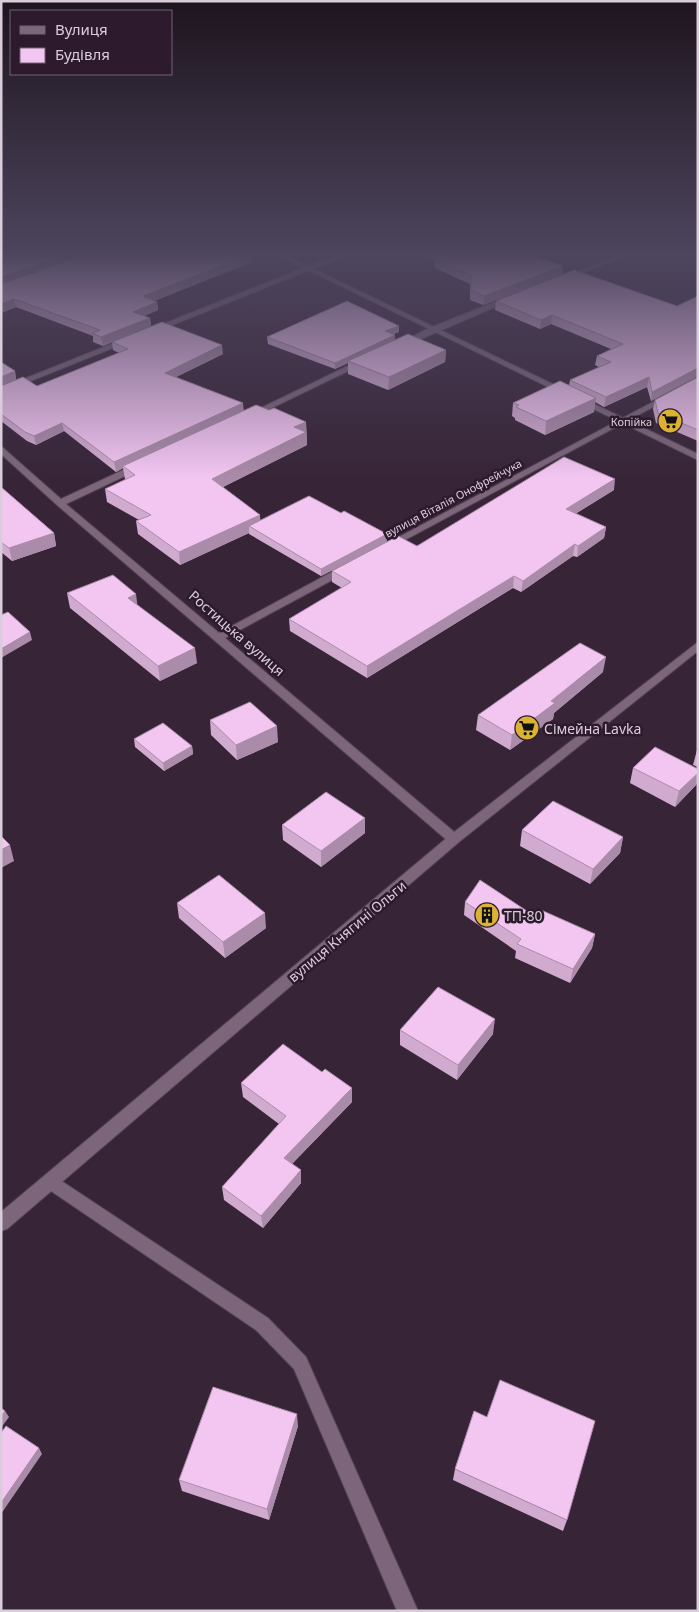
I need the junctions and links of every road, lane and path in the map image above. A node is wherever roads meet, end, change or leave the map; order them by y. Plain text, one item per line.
1 (158, 328) edge
2 (428, 328) edge
3 (437, 328) edge
4 (432, 330) junction
5 (397, 346) edge
6 (370, 359) edge
7 (698, 380) edge
8 (1, 392) edge
9 (237, 420) edge
10 (620, 420) junction
11 (1, 448) edge
12 (698, 457) edge
13 (149, 462) edge
14 (60, 503) junction
15 (376, 552) edge
16 (350, 566) edge
17 (219, 637) junction
18 (698, 645) edge
19 (454, 839) junction
20 (51, 1182) junction
21 (1, 1223) edge
22 (408, 1611) edge

1 - 8 street
2 - 4 street
3 - 4 street
4 - 5 street
4 - 10 street
6 - 9 street
7 - 10 street, вулиця Віталія Онофрейчука
10 - 12 street
10 - 15 street, вулиця Віталія Онофрейчука
11 - 14 street, Ростицька вулиця
13 - 14 street
14 - 17 street, Ростицька вулиця
16 - 17 street
17 - 19 street, Ростицька вулиця
18 - 19 street, вулиця Княгині Ольги
19 - 20 street, вулиця Княгині Ольги
20 - 21 street, вулиця Княгині Ольги
20 - 22 street

